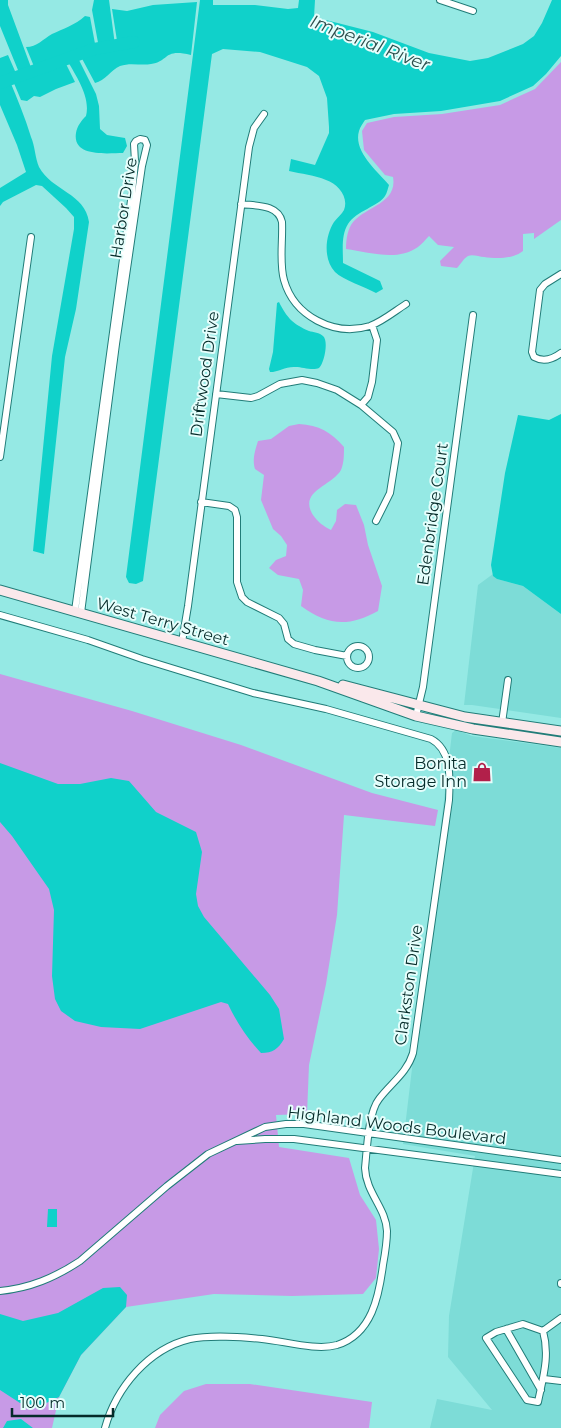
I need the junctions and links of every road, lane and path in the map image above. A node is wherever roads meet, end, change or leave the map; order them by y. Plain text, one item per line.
1 (440, 0) edge
2 (473, 11) dead end
3 (264, 114) dead end
4 (241, 204) junction
5 (32, 237) dead end
6 (561, 274) edge
7 (406, 304) dead end
8 (473, 315) dead end
9 (372, 325) junction
10 (561, 353) edge
11 (216, 394) junction
12 (361, 405) junction
13 (0, 457) edge
14 (201, 502) junction
15 (376, 521) dead end
16 (0, 590) edge
17 (78, 612) junction
18 (0, 615) edge
19 (182, 642) junction
20 (347, 656) dead end
21 (508, 680) dead end
22 (318, 681) junction
23 (418, 705) junction
24 (416, 716) junction
25 (502, 723) junction
26 (561, 731) edge
27 (561, 742) edge
28 (370, 1133) junction
29 (233, 1142) junction
30 (367, 1149) junction
31 (561, 1160) edge
32 (561, 1174) edge
33 (0, 1291) edge
34 (561, 1318) edge
35 (506, 1329) junction
36 (543, 1331) junction
37 (544, 1379) junction
38 (561, 1381) edge
39 (541, 1390) junction
40 (105, 1428) edge

1 - 2 street
3 - 4 street, Driftwood Drive
4 - 9 street
4 - 11 street, Driftwood Drive
5 - 13 street
6 - 10 street
7 - 9 street
8 - 23 street, Edenbridge Court
9 - 12 street
11 - 12 street
11 - 14 street, Driftwood Drive
12 - 15 street
14 - 19 street, Driftwood Drive
14 - 20 street
16 - 17 street, West Terry Street
17 - 17 street, Harbor Drive
17 - 19 street, West Terry Street
18 - 28 street, Clarkston Drive
19 - 22 street, West Terry Street
21 - 25 street
22 - 23 street, West Terry Street
22 - 24 street, West Terry Street
23 - 24 street, Edenbridge Court
23 - 25 street, West Terry Street
24 - 27 street, West Terry Street
25 - 26 street, West Terry Street
28 - 29 street, Highland Woods Boulevard
28 - 30 street, Clarkston Drive
28 - 31 street, Highland Woods Boulevard
29 - 30 street, Highland Woods Boulevard
29 - 33 street, Highland Woods Boulevard
30 - 32 street, Highland Woods Boulevard
30 - 40 street, Clarkston Drive
34 - 36 street
35 - 36 street
35 - 39 street
35 - 39 street
36 - 37 street
37 - 38 street
37 - 39 street

